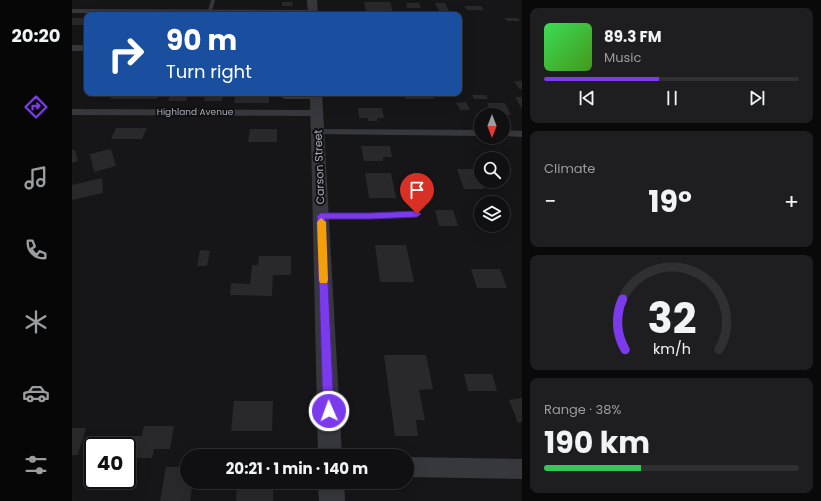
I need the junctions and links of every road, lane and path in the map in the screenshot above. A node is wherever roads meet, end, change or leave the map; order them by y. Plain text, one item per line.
1 (213, 0) edge
2 (312, 0) edge
3 (72, 11) edge
4 (210, 11) junction
5 (187, 12) edge
6 (204, 12) edge
7 (262, 12) edge
8 (313, 12) edge
9 (72, 48) edge
10 (84, 48) edge
11 (283, 96) edge
12 (316, 101) edge
13 (72, 112) edge
14 (318, 132) junction
15 (474, 133) edge
16 (510, 133) edge
17 (522, 134) edge
18 (417, 214) dead end
19 (321, 216) junction
20 (330, 449) edge
21 (414, 467) edge
22 (522, 469) edge
23 (331, 489) edge
24 (332, 501) edge

1 - 4 lane
2 - 8 street
3 - 5 street
4 - 6 street
4 - 7 street
9 - 10 street
11 - 12 lane
12 - 13 street, Highland Avenue
12 - 14 street, Carson Street
14 - 15 street
14 - 19 street, Carson Street
16 - 17 street
18 - 19 lane
19 - 20 street, Carson Street
21 - 22 street
23 - 24 street

